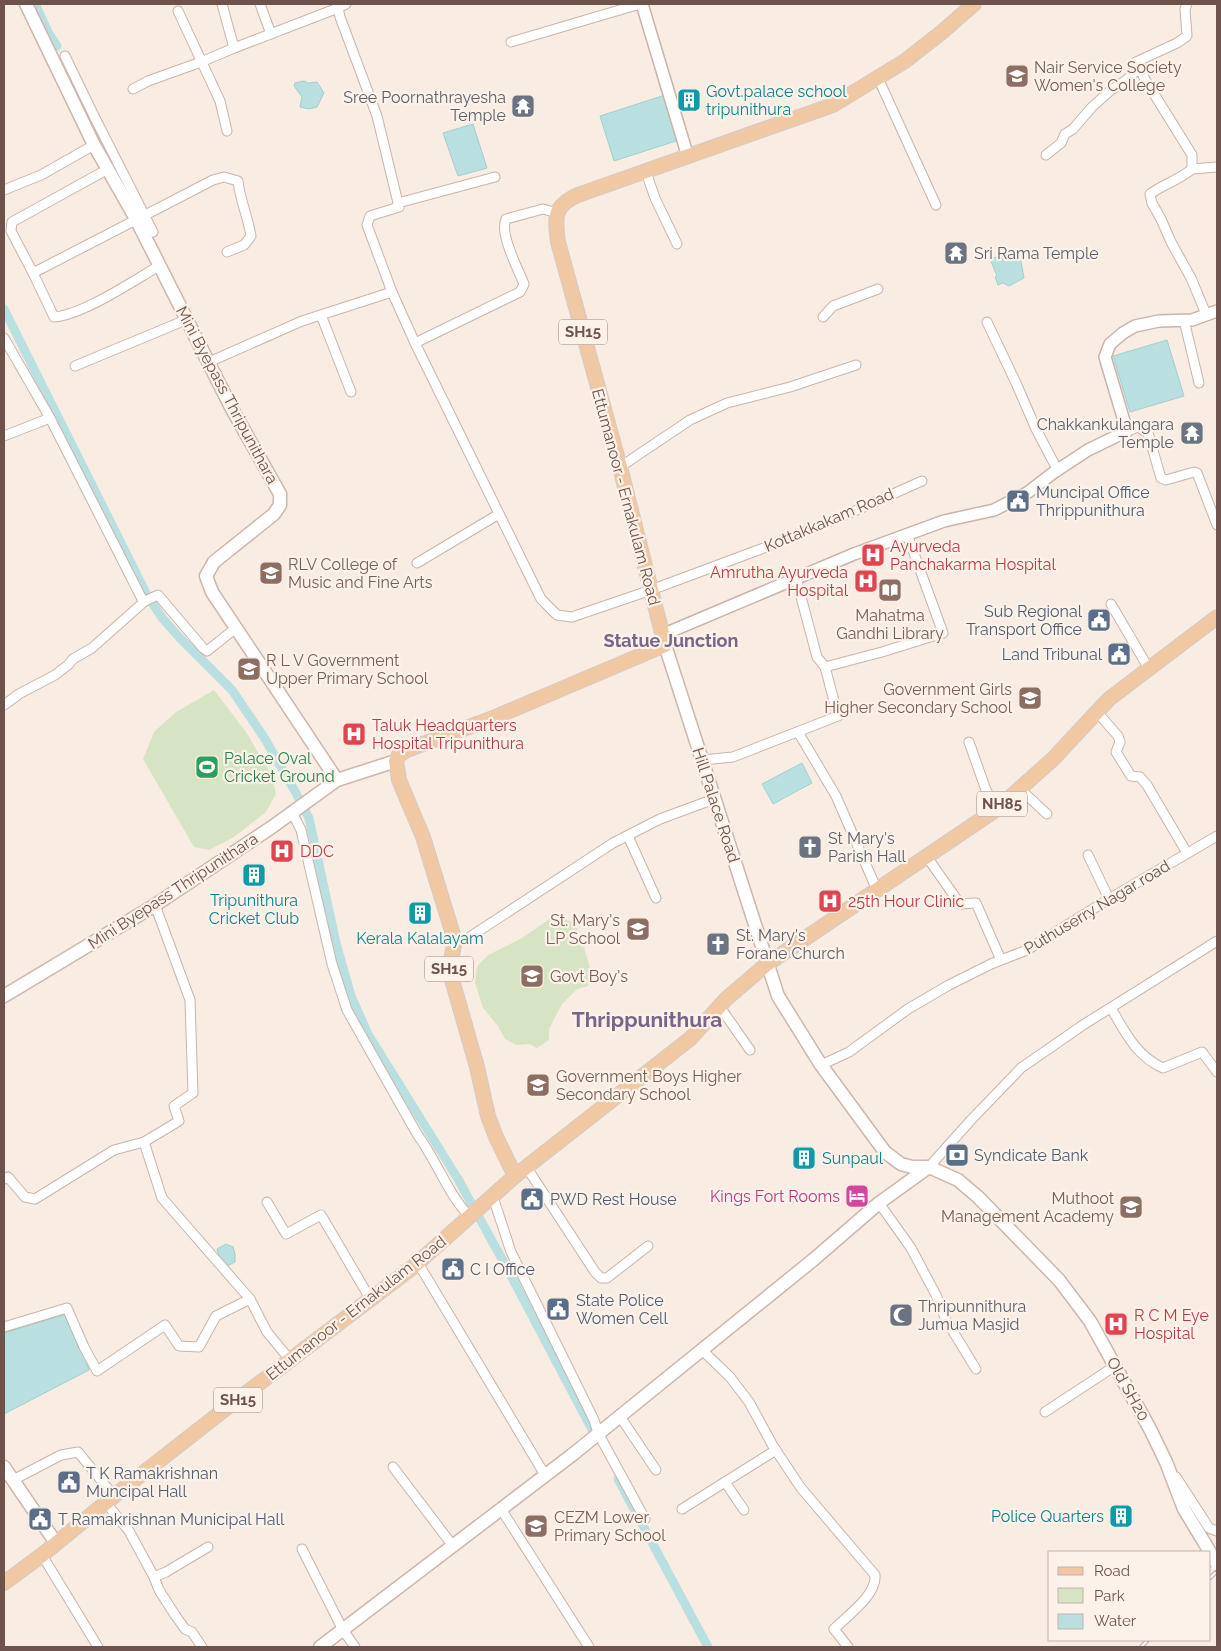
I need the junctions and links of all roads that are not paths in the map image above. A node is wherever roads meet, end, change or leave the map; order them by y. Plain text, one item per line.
1 (26, 4) edge
2 (222, 4) edge
3 (260, 4) edge
4 (641, 4) edge
5 (974, 4) edge
6 (1187, 4) edge
7 (342, 6) edge
8 (178, 11) dead end
9 (271, 34) junction
10 (511, 42) dead end
11 (234, 48) junction
12 (65, 56) dead end
13 (201, 62) junction
14 (1136, 62) junction
15 (878, 78) junction
16 (133, 89) dead end
17 (227, 131) dead end
18 (94, 145) junction
19 (1046, 155) dead end
20 (688, 157) junction
21 (109, 163) junction
22 (1217, 167) edge
23 (1192, 169) junction
24 (646, 172) junction
25 (495, 177) dead end
26 (4, 190) edge
27 (398, 203) junction
28 (936, 205) dead end
29 (557, 213) junction
30 (141, 217) junction
31 (153, 232) dead end
32 (678, 244) dead end
33 (227, 252) dead end
34 (159, 266) junction
35 (33, 273) junction
36 (878, 289) dead end
37 (392, 292) junction
38 (1212, 313) edge
39 (321, 315) junction
40 (822, 317) dead end
41 (188, 319) junction
42 (1184, 320) junction
43 (987, 322) dead end
44 (4, 338) edge
45 (415, 343) junction
46 (209, 362) junction
47 (856, 365) dead end
48 (75, 366) dead end
49 (1199, 383) dead end
50 (351, 392) dead end
51 (50, 418) junction
52 (1127, 430) junction
53 (4, 436) edge
54 (620, 467) junction
55 (1058, 471) junction
56 (922, 481) dead end
57 (500, 514) junction
58 (1217, 525) edge
59 (907, 534) junction
60 (417, 563) dead end
61 (796, 578) junction
62 (651, 590) junction
63 (148, 600) junction
64 (1111, 604) dead end
65 (1217, 617) edge
66 (236, 628) junction
67 (664, 640) junction
68 (825, 667) junction
69 (1150, 669) junction
70 (4, 705) edge
71 (1097, 712) junction
72 (798, 732) junction
73 (968, 742) dead end
74 (702, 760) junction
75 (396, 761) junction
76 (337, 780) junction
77 (1020, 789) junction
78 (714, 799) junction
79 (997, 809) junction
80 (293, 811) junction
81 (1047, 814) dead end
82 (628, 836) junction
83 (1217, 836) edge
84 (1187, 853) junction
85 (1088, 855) dead end
86 (927, 857) junction
87 (877, 890) junction
88 (656, 898) dead end
89 (1109, 899) junction
90 (154, 905) junction
91 (455, 941) junction
92 (1217, 941) edge
93 (1001, 960) junction
94 (767, 964) junction
95 (4, 996) edge
96 (720, 1007) junction
97 (1111, 1008) junction
98 (750, 1050) dead end
99 (821, 1065) junction
100 (1217, 1072) edge
101 (144, 1142) junction
102 (929, 1167) junction
103 (527, 1168) junction
104 (515, 1176) junction
105 (4, 1179) edge
106 (489, 1201) junction
107 (267, 1202) dead end
108 (879, 1203) junction
109 (470, 1217) junction
110 (648, 1246) dead end
111 (418, 1263) junction
112 (250, 1299) junction
113 (371, 1300) junction
114 (4, 1327) edge
115 (701, 1350) junction
116 (290, 1361) junction
117 (1115, 1366) junction
118 (976, 1369) dead end
119 (1045, 1412) dead end
120 (619, 1415) junction
121 (598, 1433) junction
122 (776, 1450) junction
123 (1166, 1462) junction
124 (4, 1467) edge
125 (393, 1467) dead end
126 (656, 1470) dead end
127 (546, 1475) junction
128 (13, 1480) junction
129 (725, 1482) junction
130 (110, 1500) junction
131 (501, 1509) junction
132 (682, 1509) dead end
133 (744, 1510) dead end
134 (645, 1518) dead end
135 (1217, 1531) edge
136 (56, 1543) junction
137 (452, 1546) junction
138 (208, 1547) dead end
139 (302, 1549) dead end
140 (1209, 1551) edge
141 (42, 1555) junction
142 (154, 1577) junction
143 (4, 1583) edge
144 (343, 1630) junction
145 (98, 1647) edge
146 (202, 1647) edge
147 (320, 1647) edge
148 (355, 1647) edge
149 (589, 1647) edge
150 (848, 1647) edge

1 - 18 main road, Mini Byepass Thripunithara
2 - 11 street
3 - 9 street
4 - 10 street
4 - 20 street
5 - 15 main road
6 - 14 street
7 - 9 street
7 - 27 street
8 - 13 street
9 - 11 street
11 - 13 street
12 - 21 street
13 - 16 street
13 - 17 street
14 - 19 street
14 - 23 street
15 - 20 main road
15 - 28 street
18 - 21 main road, Mini Byepass Thripunithara
18 - 26 street
20 - 24 main road
21 - 30 main road, Mini Byepass Thripunithara
21 - 35 street
22 - 23 street
23 - 38 street
24 - 29 main road
24 - 32 street
25 - 27 street
27 - 37 street, Kottakkakam Road
29 - 45 street
29 - 54 main road, Ettumanoor - Ernakulam Road / SH15
30 - 31 street
30 - 33 street
30 - 34 main road, Mini Byepass Thripunithara
30 - 35 street
34 - 35 street
34 - 41 main road, Mini Byepass Thripunithara
36 - 40 street
37 - 39 street
37 - 45 street, Kottakkakam Road
38 - 42 street
39 - 46 street
39 - 50 street
41 - 46 main road, Mini Byepass Thripunithara
41 - 48 street
42 - 49 street
42 - 52 street
43 - 55 street
44 - 51 street
45 - 57 street, Kottakkakam Road
46 - 66 main road, Mini Byepass Thripunithara
47 - 54 street
51 - 53 street
51 - 63 street
52 - 55 street
52 - 58 street
54 - 62 main road, Ettumanoor - Ernakulam Road / SH15
55 - 59 street
56 - 62 street, Kottakkakam Road
57 - 60 street
57 - 62 street, Kottakkakam Road
59 - 61 street
59 - 68 street
61 - 67 street
61 - 68 street
62 - 67 main road, Ettumanoor - Ernakulam Road / SH15
63 - 66 street
63 - 70 street
64 - 69 street
65 - 69 main road, NH85 / NH85
66 - 76 main road, Mini Byepass Thripunithara
67 - 74 main road, Hill Palace Road
67 - 75 main road
68 - 72 street
69 - 71 main road, NH85 / NH85
71 - 77 main road, NH85 / NH85
71 - 84 street
72 - 74 street
72 - 87 street
73 - 79 street
74 - 78 main road, Hill Palace Road
75 - 76 main road, Mini Byepass Thripunithara
75 - 91 main road, SH15
76 - 80 main road, Mini Byepass Thripunithara
77 - 79 main road, NH85 / NH85
77 - 81 street
78 - 82 street
78 - 94 main road, Hill Palace Road
79 - 86 main road, NH85 / NH85
80 - 90 main road, Mini Byepass Thripunithara
80 - 109 street
82 - 88 street
82 - 91 street
83 - 84 street, Puthuserry Nagar road
84 - 89 street, Puthuserry Nagar road
85 - 89 street
86 - 87 main road, NH85 / NH85
86 - 93 street
87 - 94 main road, NH85 / NH85
89 - 93 street, Puthuserry Nagar road
90 - 95 main road, Mini Byepass Thripunithara
90 - 101 street
91 - 104 main road, SH15
92 - 97 street
93 - 99 street, Puthuserry Nagar road
94 - 96 main road, Ettumanoor - Ernakulam Road / SH15
94 - 99 main road
96 - 98 street
96 - 103 main road, Ettumanoor - Ernakulam Road / SH15
97 - 100 street
97 - 102 street
99 - 102 main road
101 - 105 street
101 - 112 street
102 - 108 main road
102 - 117 main road, Old SH20
103 - 104 main road, Ettumanoor - Ernakulam Road / SH15
103 - 110 street
104 - 106 main road, Ettumanoor - Ernakulam Road / SH15
106 - 109 main road, Ettumanoor - Ernakulam Road / SH15
106 - 121 street
107 - 113 street
108 - 115 main road
108 - 118 street
109 - 111 main road, Ettumanoor - Ernakulam Road / SH15
111 - 113 main road, Ettumanoor - Ernakulam Road / SH15
111 - 127 street
112 - 114 street
112 - 116 street
113 - 116 main road, Ettumanoor - Ernakulam Road / SH15
115 - 120 main road
115 - 122 street
116 - 130 main road, Ettumanoor - Ernakulam Road / SH15
117 - 119 street
117 - 123 main road, Old SH20
120 - 121 main road
120 - 126 street
121 - 127 main road
121 - 134 street
122 - 129 street
122 - 150 street
123 - 135 street
123 - 140 main road, Old SH20, bridge
124 - 128 main road
125 - 137 street
127 - 131 main road
128 - 130 street
128 - 136 main road
129 - 132 street
129 - 133 street
130 - 136 main road, Ettumanoor - Ernakulam Road / SH15
130 - 142 street
131 - 137 main road
131 - 149 street
136 - 141 main road, Ettumanoor - Ernakulam Road / SH15
137 - 144 main road
138 - 142 street
139 - 144 street
141 - 143 main road, Ettumanoor - Ernakulam Road / SH15
141 - 145 street
142 - 146 street
144 - 147 main road
144 - 148 street

